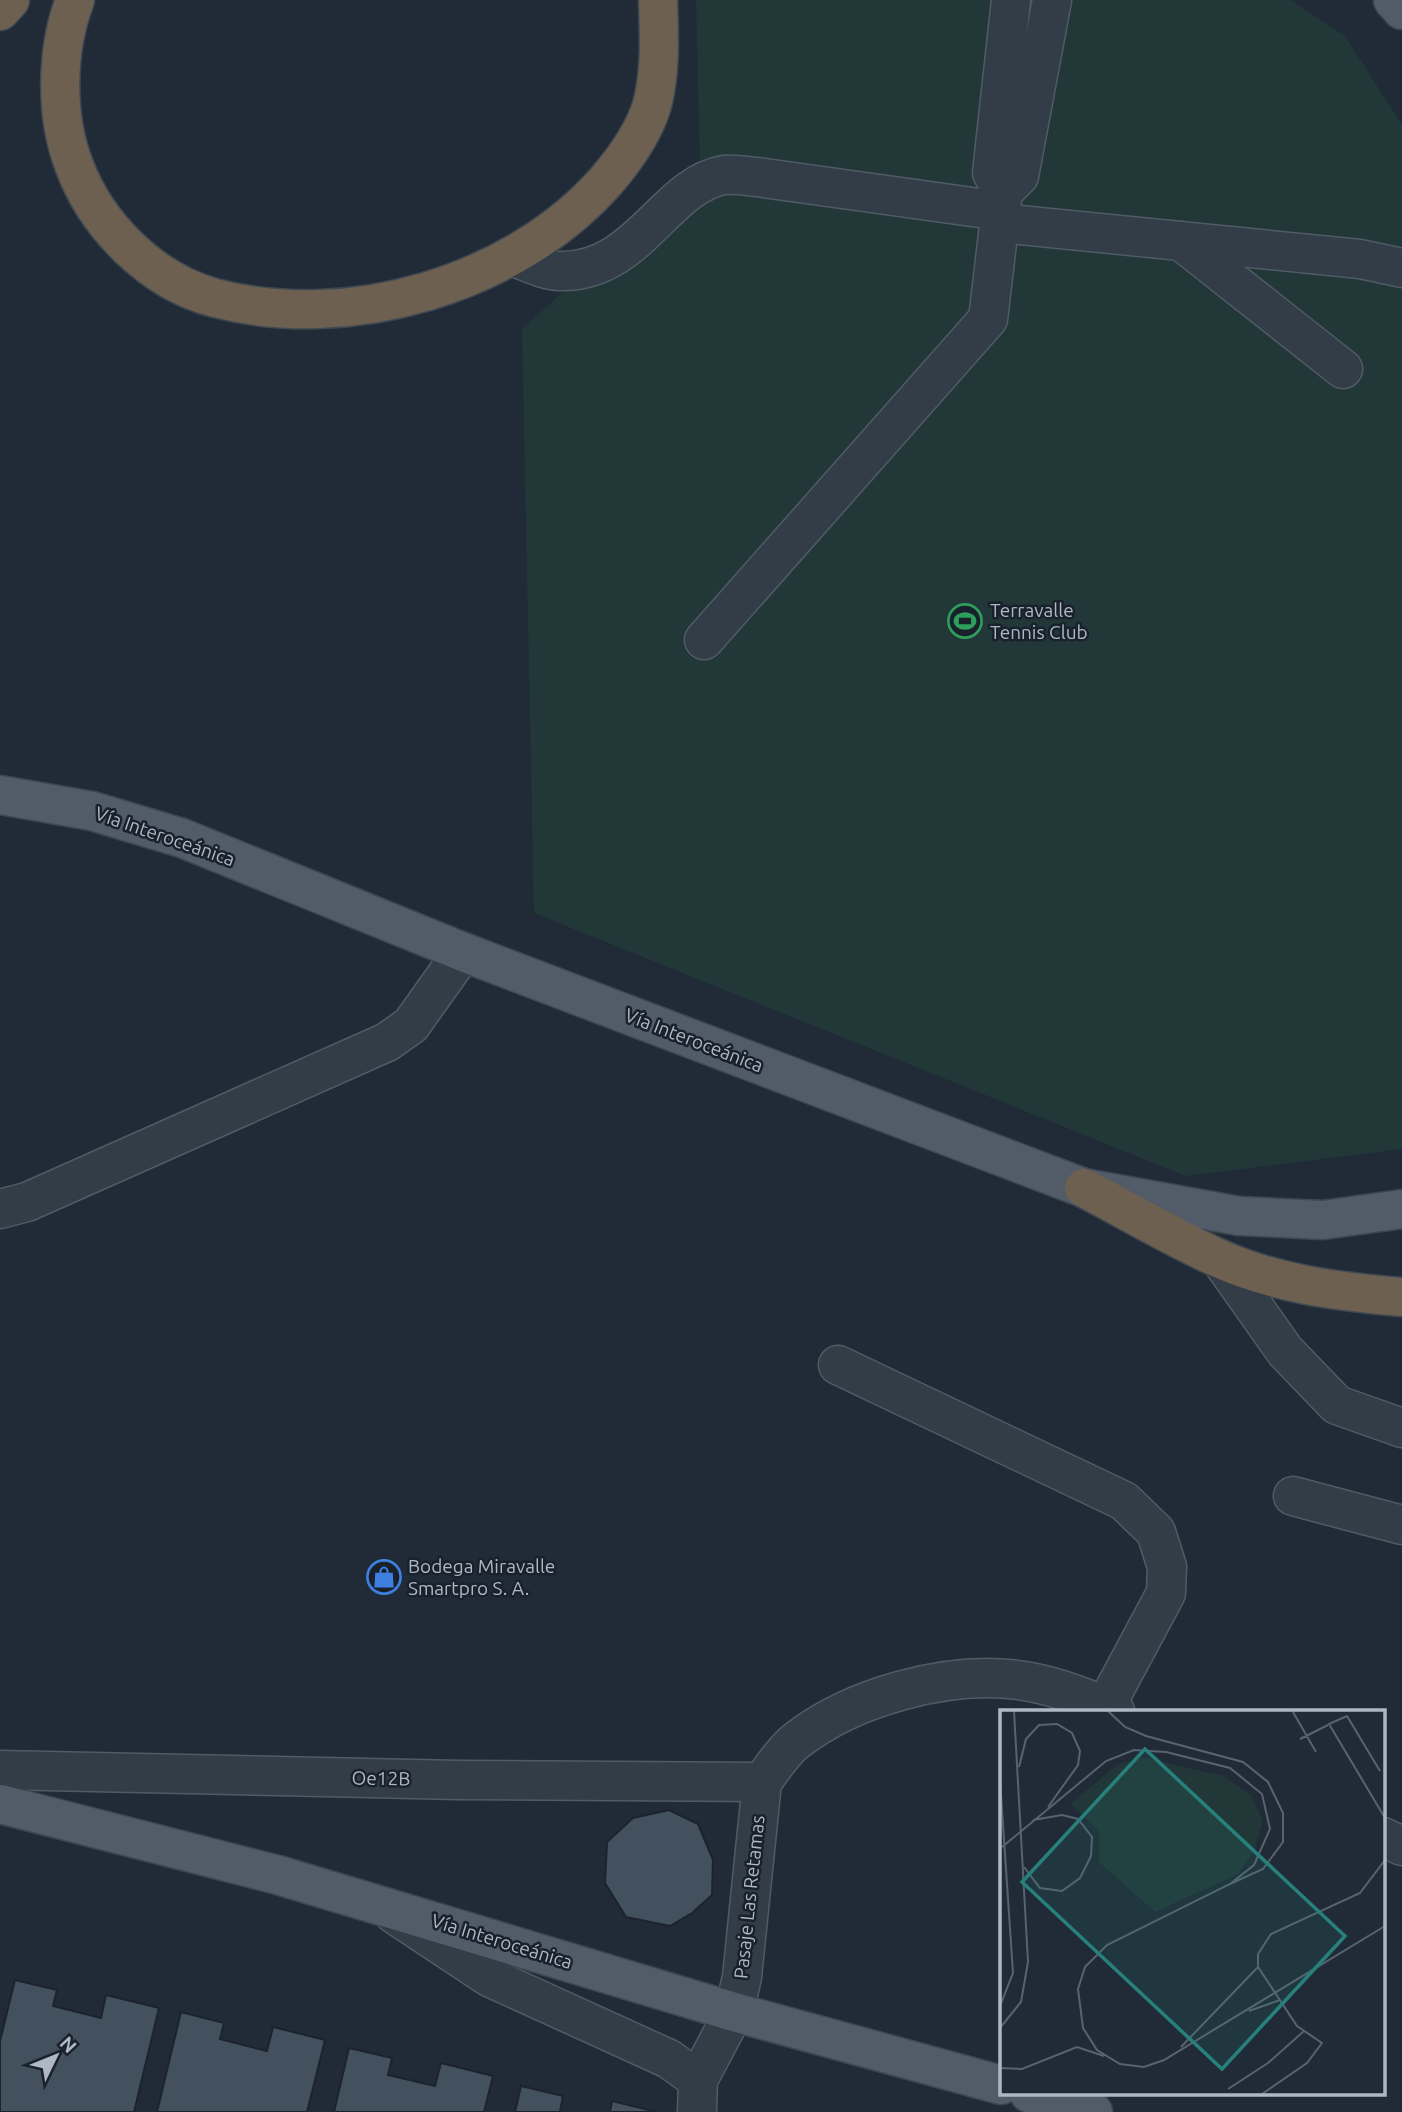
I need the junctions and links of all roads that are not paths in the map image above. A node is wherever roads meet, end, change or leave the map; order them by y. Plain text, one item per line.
1 (10, 0) edge
2 (75, 0) edge
3 (658, 0) edge
4 (1011, 0) edge
5 (1052, 0) edge
6 (1393, 0) edge
7 (0, 10) edge
8 (1402, 10) edge
9 (1002, 209) junction
10 (1181, 241) junction
11 (514, 257) junction
12 (1402, 268) edge
13 (1343, 369) dead end
14 (705, 640) dead end
15 (0, 795) edge
16 (463, 952) junction
17 (1084, 1188) junction
18 (0, 1209) edge
19 (1402, 1209) edge
20 (1220, 1259) junction
21 (1402, 1297) edge
22 (838, 1365) dead end
23 (1402, 1428) edge
24 (1293, 1496) dead end
25 (1402, 1525) edge
26 (1110, 1709) edge
27 (0, 1770) edge
28 (762, 1782) junction
29 (0, 1804) edge
30 (1384, 1837) edge
31 (1402, 1846) edge
32 (374, 1902) junction
33 (734, 2012) junction
34 (1000, 2085) edge
35 (1032, 2094) edge
36 (697, 2096) edge
37 (1093, 2112) edge

1 - 7 highway
2 - 11 highway
3 - 11 highway
4 - 9 street
5 - 9 street
6 - 8 main road
9 - 10 street
9 - 11 street
9 - 14 street
10 - 12 street
10 - 13 street
15 - 16 main road, Vía Interoceánica
16 - 17 main road, Vía Interoceánica
16 - 18 street
17 - 19 main road, Vía Interoceánica
17 - 20 highway
20 - 21 highway
20 - 23 street
22 - 26 street
24 - 25 street
26 - 28 street
27 - 28 street, Oe12B
28 - 33 street, Pasaje Las Retamas
29 - 32 main road, Vía Interoceánica
30 - 31 street
32 - 33 main road, Vía Interoceánica
32 - 36 street
33 - 34 main road, Vía Interoceánica
33 - 36 street, Pasaje Las Retamas
35 - 37 main road

